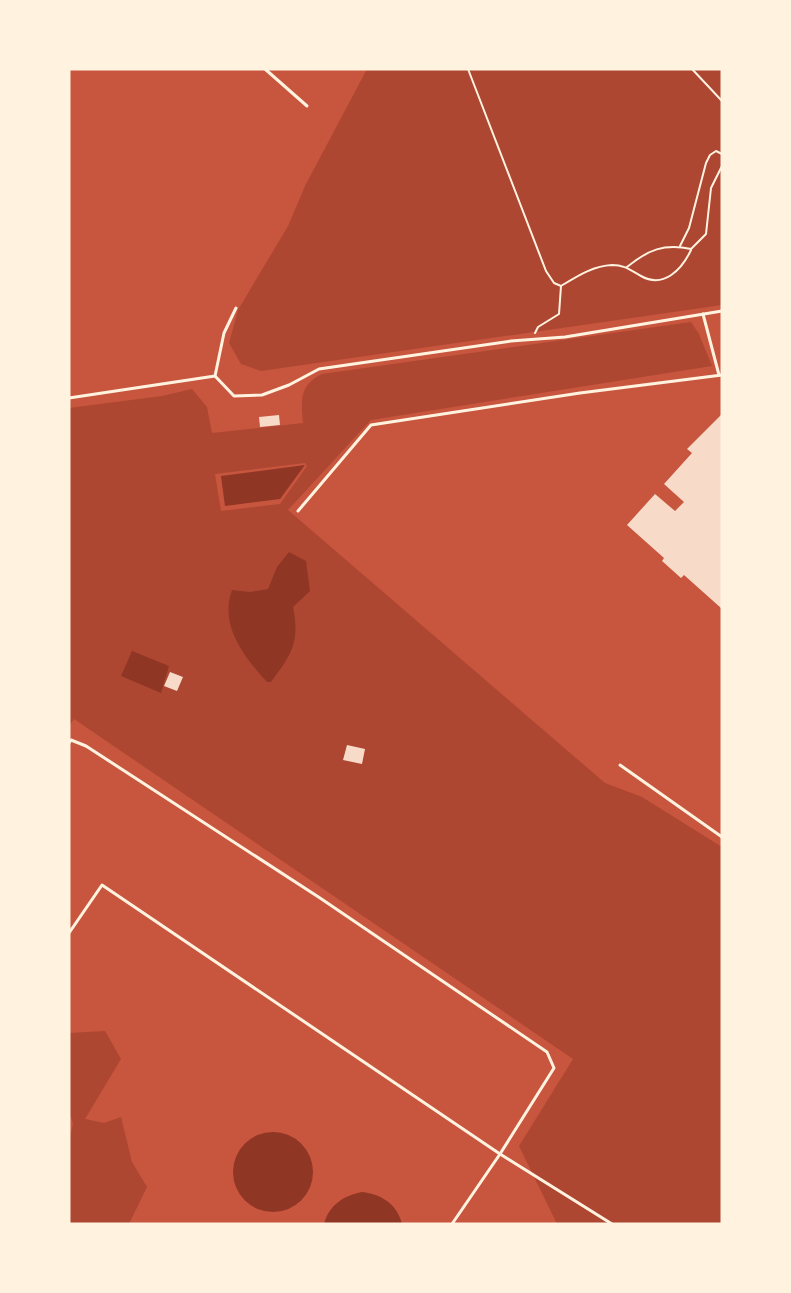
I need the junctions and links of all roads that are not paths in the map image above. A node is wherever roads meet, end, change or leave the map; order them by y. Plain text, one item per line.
1 (265, 69) edge
2 (307, 106) dead end
3 (236, 308) dead end
4 (722, 311) edge
5 (703, 314) junction
6 (721, 375) edge
7 (215, 376) junction
8 (69, 398) edge
9 (298, 511) dead end
10 (69, 743) edge
11 (620, 765) dead end
12 (722, 837) edge
13 (69, 933) edge
14 (500, 1154) junction
15 (452, 1224) edge
16 (612, 1224) edge

1 - 2 lane
3 - 7 lane
4 - 5 lane
5 - 6 lane
5 - 7 lane
6 - 9 lane
7 - 8 lane
10 - 14 lane
11 - 12 lane
13 - 14 lane
14 - 15 lane
14 - 16 lane

